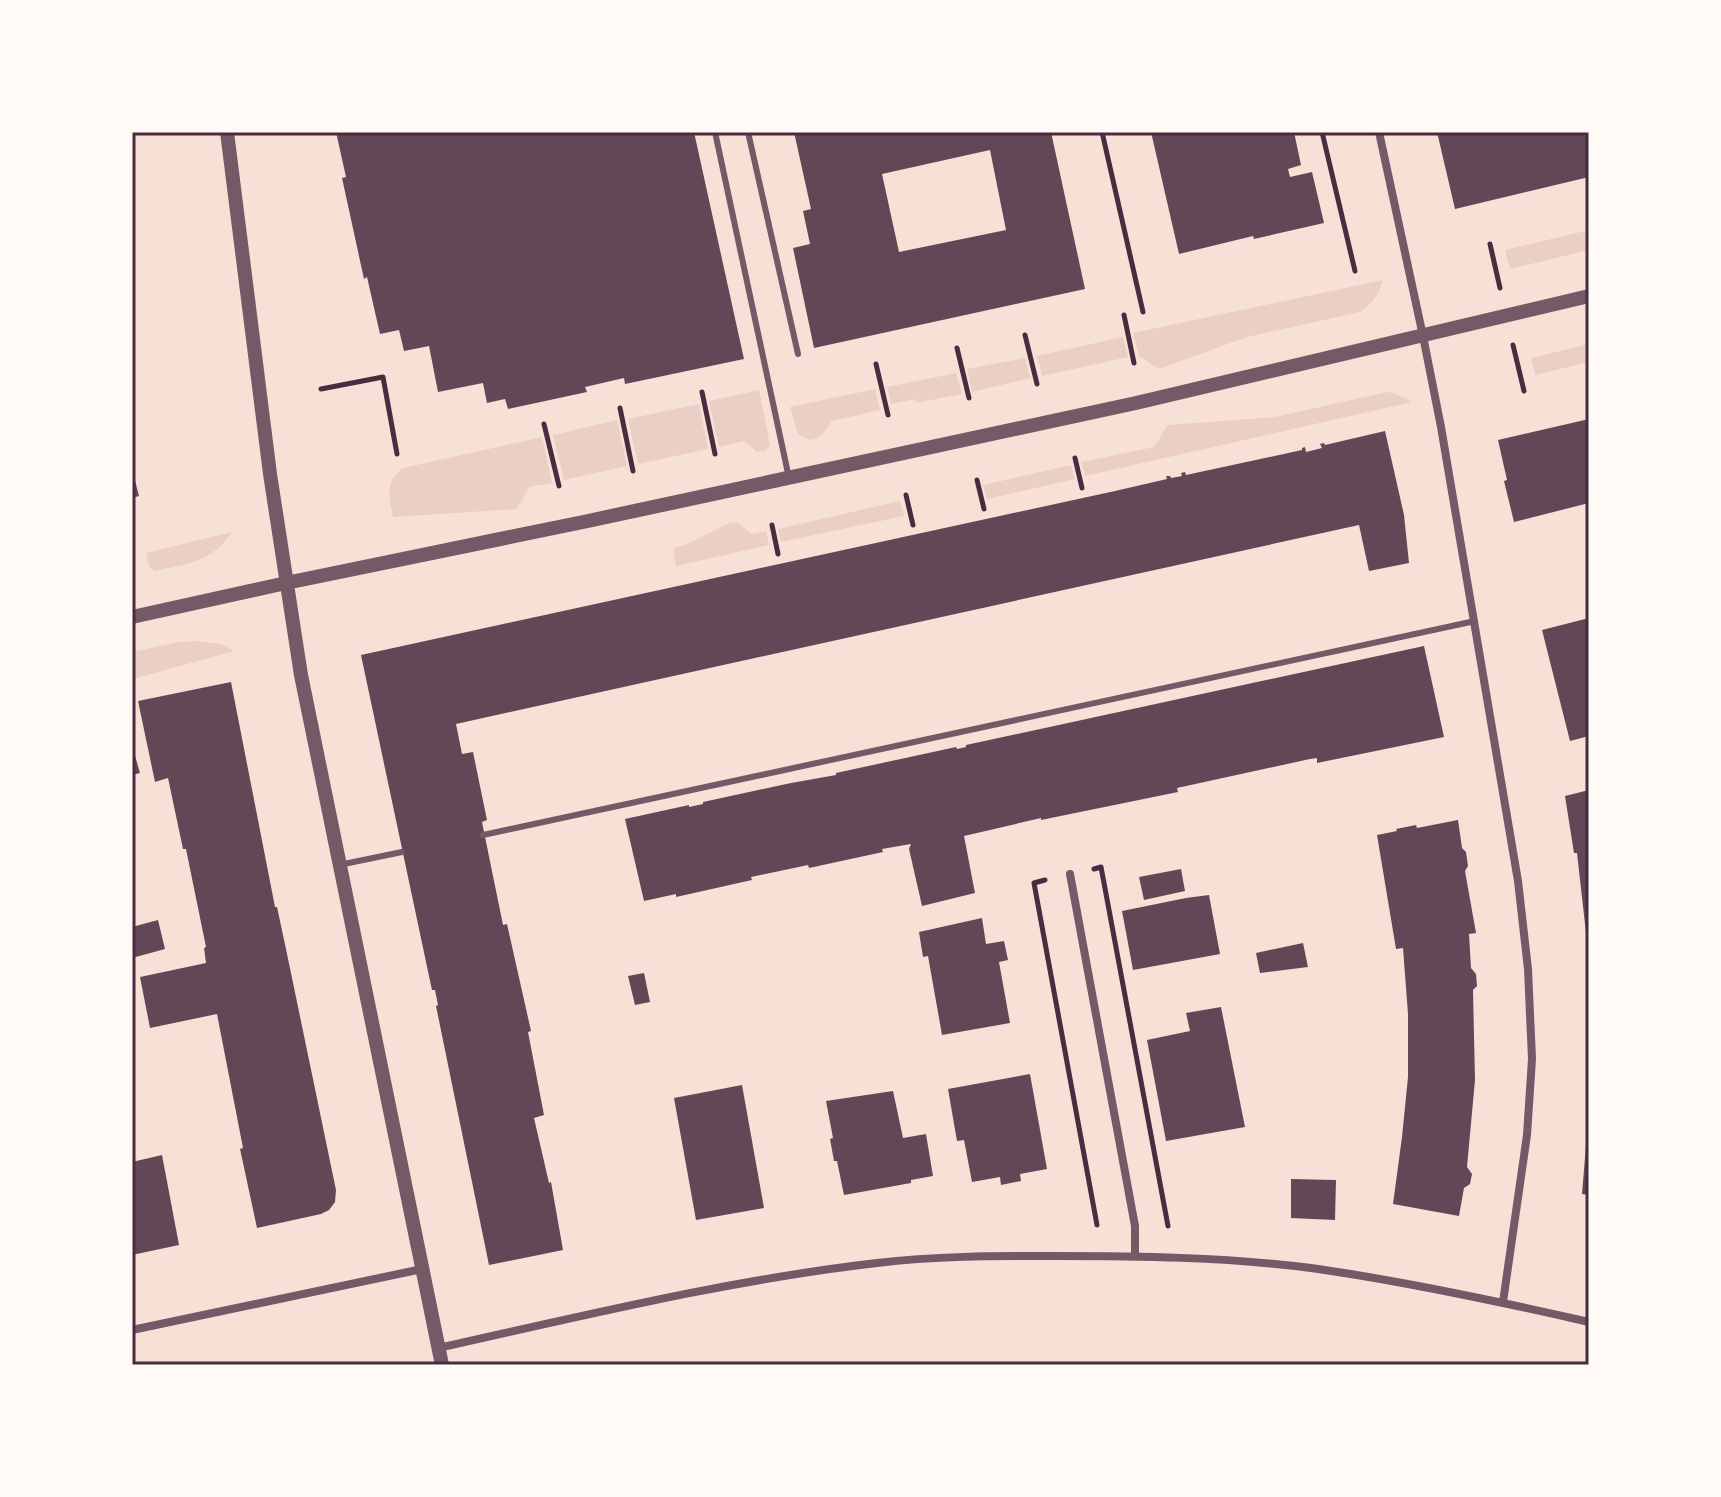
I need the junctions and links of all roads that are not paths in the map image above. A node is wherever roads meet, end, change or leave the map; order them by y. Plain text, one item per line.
1 (227, 132) edge
2 (715, 132) edge
3 (748, 132) edge
4 (1379, 132) edge
5 (1589, 296) edge
6 (1423, 336) junction
7 (798, 354) dead end
8 (789, 478) junction
9 (286, 583) junction
10 (132, 617) edge
11 (1475, 621) junction
12 (483, 835) dead end
13 (402, 852) dead end
14 (339, 865) junction
15 (1070, 874) dead end
16 (1135, 1256) junction
17 (422, 1269) junction
18 (1503, 1302) junction
19 (1589, 1322) edge
20 (132, 1330) edge
21 (438, 1348) junction
22 (442, 1365) edge

1 - 9 street
2 - 8 lane
3 - 7 lane
4 - 6 street
5 - 6 street
6 - 8 street
6 - 11 street
8 - 9 street
9 - 10 street
9 - 14 street
11 - 12 lane
11 - 18 street
13 - 14 lane
14 - 17 street
15 - 16 street
16 - 18 street
16 - 21 street
17 - 20 street
17 - 21 street
18 - 19 street
21 - 22 street

